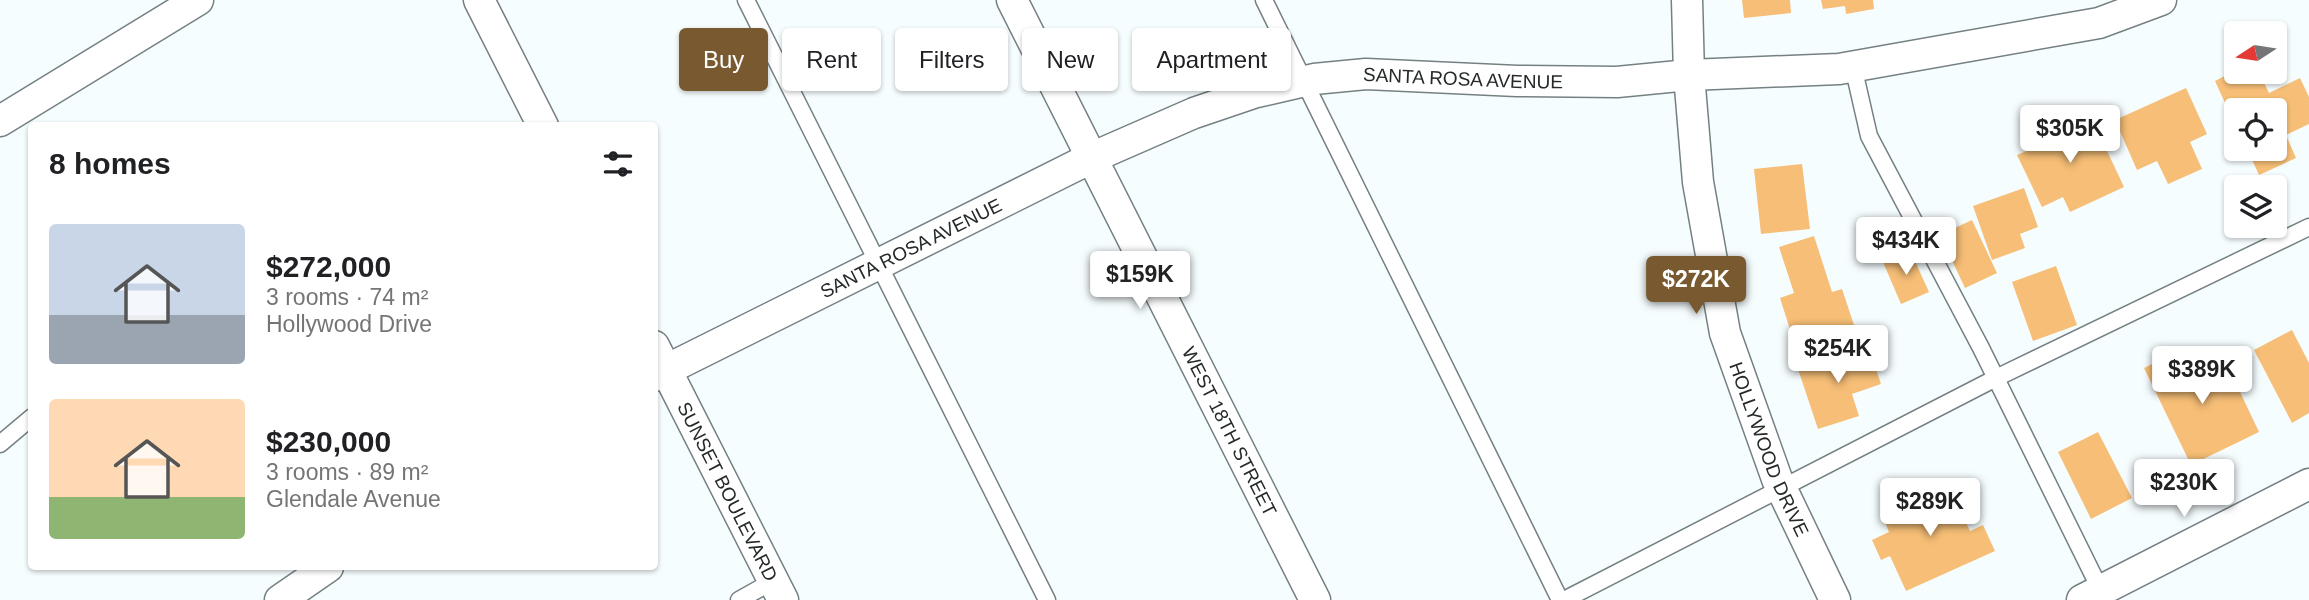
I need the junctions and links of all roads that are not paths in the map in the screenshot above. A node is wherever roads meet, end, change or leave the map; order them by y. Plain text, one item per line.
1 (198, 0) edge
2 (480, 0) edge
3 (746, 0) edge
4 (1012, 0) edge
5 (1264, 0) edge
6 (1686, 0) edge
7 (2161, 0) edge
8 (1853, 66) junction
9 (1689, 75) junction
10 (1306, 80) junction
11 (0, 121) edge
12 (541, 122) edge
13 (1091, 158) junction
14 (2309, 227) edge
15 (879, 263) junction
16 (658, 364) edge
17 (1996, 379) junction
18 (28, 420) edge
19 (0, 444) edge
20 (2309, 484) edge
21 (1782, 488) junction
22 (324, 570) edge
23 (778, 591) edge
24 (2096, 597) edge
25 (280, 600) edge
26 (739, 600) edge
27 (1047, 600) edge
28 (1315, 600) edge
29 (1562, 600) edge
30 (1835, 600) edge

1 - 11 street
2 - 12 street
3 - 15 lane
4 - 13 street, WEST 18TH STREET
5 - 10 lane
6 - 9 street, HOLLYWOOD DRIVE
7 - 8 street, SANTA ROSA AVENUE
8 - 9 street, SANTA ROSA AVENUE
8 - 17 lane
9 - 10 street, SANTA ROSA AVENUE
9 - 21 street, HOLLYWOOD DRIVE
10 - 13 street, SANTA ROSA AVENUE
10 - 29 lane
13 - 15 street, SANTA ROSA AVENUE
13 - 28 street, WEST 18TH STREET
14 - 17 lane
15 - 16 street, SANTA ROSA AVENUE
15 - 27 lane
16 - 23 street, SUNSET BOULEVARD
17 - 21 lane
17 - 24 lane
18 - 19 lane
20 - 24 street
21 - 29 lane
21 - 30 street, HOLLYWOOD DRIVE
22 - 25 street
23 - 26 lane

